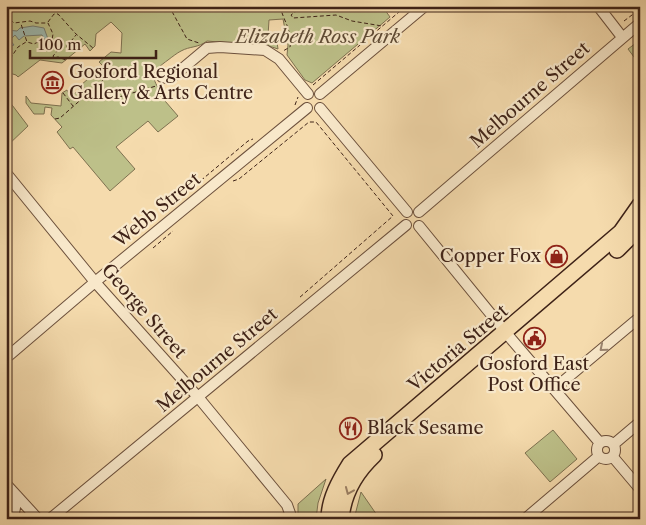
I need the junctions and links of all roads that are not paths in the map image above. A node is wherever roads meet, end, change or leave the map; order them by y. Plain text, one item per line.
1 (425, 6) edge
2 (598, 6) edge
3 (640, 23) edge
4 (622, 37) junction
5 (162, 77) road end
6 (306, 91) junction
7 (320, 94) junction
8 (307, 108) junction
9 (320, 108) junction
10 (6, 173) edge
11 (640, 205) edge
12 (407, 212) junction
13 (419, 212) junction
14 (636, 223) edge
15 (406, 225) junction
16 (419, 226) junction
17 (95, 282) junction
18 (640, 317) edge
19 (508, 336) junction
20 (6, 358) edge
21 (554, 389) junction
22 (198, 397) junction
23 (640, 422) edge
24 (600, 443) junction
25 (614, 444) junction
26 (599, 456) junction
27 (613, 457) junction
28 (6, 484) edge
29 (640, 489) edge
30 (17, 496) junction
31 (290, 518) edge
32 (13, 519) edge
33 (38, 519) edge
34 (50, 519) edge
35 (328, 519) edge
36 (341, 519) edge
37 (525, 519) edge

1 - 7 street
2 - 4 street
3 - 4 street, Melbourne Street
4 - 13 street, Melbourne Street
5 - 6 street
6 - 7 street
6 - 8 street
7 - 9 street
8 - 9 street
8 - 17 street, Webb Street
9 - 12 street
10 - 17 street, George Street
11 - 14 highway, Victoria Street
12 - 13 street
12 - 15 street
13 - 16 street
14 - 19 highway, Victoria Street
15 - 16 street
15 - 22 street, Melbourne Street
16 - 19 street
17 - 20 street, Webb Street
17 - 22 street, George Street
18 -> 21 street
19 - 21 street
19 - 35 highway, Victoria Street
19 -> 36 highway, Victoria Street
21 - 24 street
22 - 31 street, George Street
22 - 34 street, Melbourne Street
23 - 25 street
24 - 25 street
24 - 26 street
25 - 27 street
26 - 27 street
26 - 37 street
27 - 29 street
28 - 30 street
30 - 32 street
30 - 33 street

